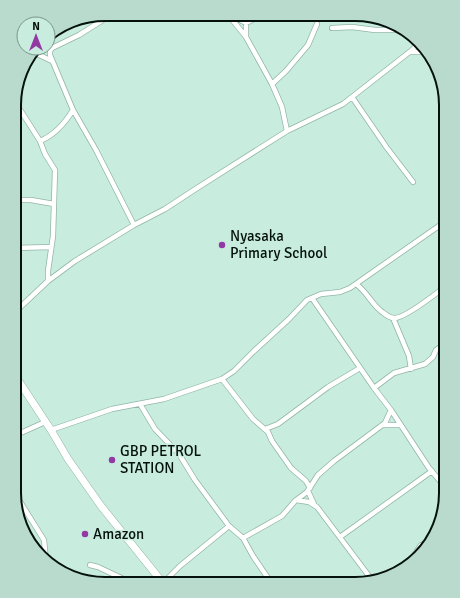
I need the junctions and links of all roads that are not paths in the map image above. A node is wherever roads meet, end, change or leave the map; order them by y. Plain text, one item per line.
1 (101, 21) edge
2 (233, 21) edge
3 (242, 21) edge
4 (250, 21) edge
5 (246, 23) junction
6 (317, 24) dead end
7 (388, 27) edge
8 (332, 28) dead end
9 (246, 37) junction
10 (416, 46) edge
11 (410, 52) junction
12 (420, 52) edge
13 (41, 56) edge
14 (52, 61) junction
15 (272, 84) junction
16 (352, 97) junction
17 (73, 110) junction
18 (21, 111) edge
19 (287, 131) junction
20 (40, 141) junction
21 (413, 182) dead end
22 (21, 200) edge
23 (54, 204) junction
24 (134, 225) junction
25 (439, 226) edge
26 (51, 247) junction
27 (21, 248) edge
28 (48, 281) junction
29 (356, 284) junction
30 (439, 291) edge
31 (312, 298) junction
32 (21, 306) edge
33 (393, 318) junction
34 (439, 348) edge
35 (360, 368) junction
36 (411, 369) junction
37 (222, 379) junction
38 (374, 388) junction
39 (21, 391) edge
40 (140, 404) junction
41 (390, 410) junction
42 (45, 422) junction
43 (383, 425) junction
44 (400, 425) junction
45 (265, 429) junction
46 (50, 430) junction
47 (21, 433) edge
48 (432, 471) junction
49 (439, 480) edge
50 (309, 489) junction
51 (296, 500) junction
52 (314, 504) junction
53 (22, 505) edge
54 (229, 526) junction
55 (340, 537) junction
56 (244, 538) junction
57 (45, 552) edge
58 (90, 565) dead end
59 (369, 576) edge
60 (119, 577) edge
61 (158, 577) edge
62 (169, 577) edge
63 (267, 577) edge

1 - 14 street
2 - 9 street
3 - 5 street
4 - 5 street
5 - 9 street
6 - 15 street
7 - 8 street
9 - 15 street
10 - 11 street
11 - 12 street
11 - 16 street
13 - 14 street
14 - 17 street
15 - 19 street
16 - 19 street
16 - 21 street
17 - 20 street
17 - 24 street
18 - 20 street
19 - 24 street
20 - 23 street
22 - 23 street
23 - 26 street
24 - 28 street
25 - 29 street
26 - 27 street
26 - 28 street
28 - 32 street
29 - 31 street
29 - 33 street
30 - 33 street
31 - 35 street
31 - 37 street
33 - 36 street
34 - 36 street
35 - 38 street
35 - 45 street
36 - 38 street
37 - 40 street
37 - 45 street
38 - 41 street
39 - 42 main road
40 - 46 street
40 - 54 street
41 - 43 street
41 - 44 street
42 - 46 main road
42 - 47 street
43 - 44 street
43 - 50 street
44 - 48 street
45 - 50 street
46 - 61 main road
48 - 49 street
48 - 55 street
50 - 51 street
50 - 52 street
51 - 52 street
51 - 56 street
52 - 55 street
53 - 57 street
54 - 56 street
54 - 62 street
55 - 59 street
56 - 63 street
58 - 60 street

